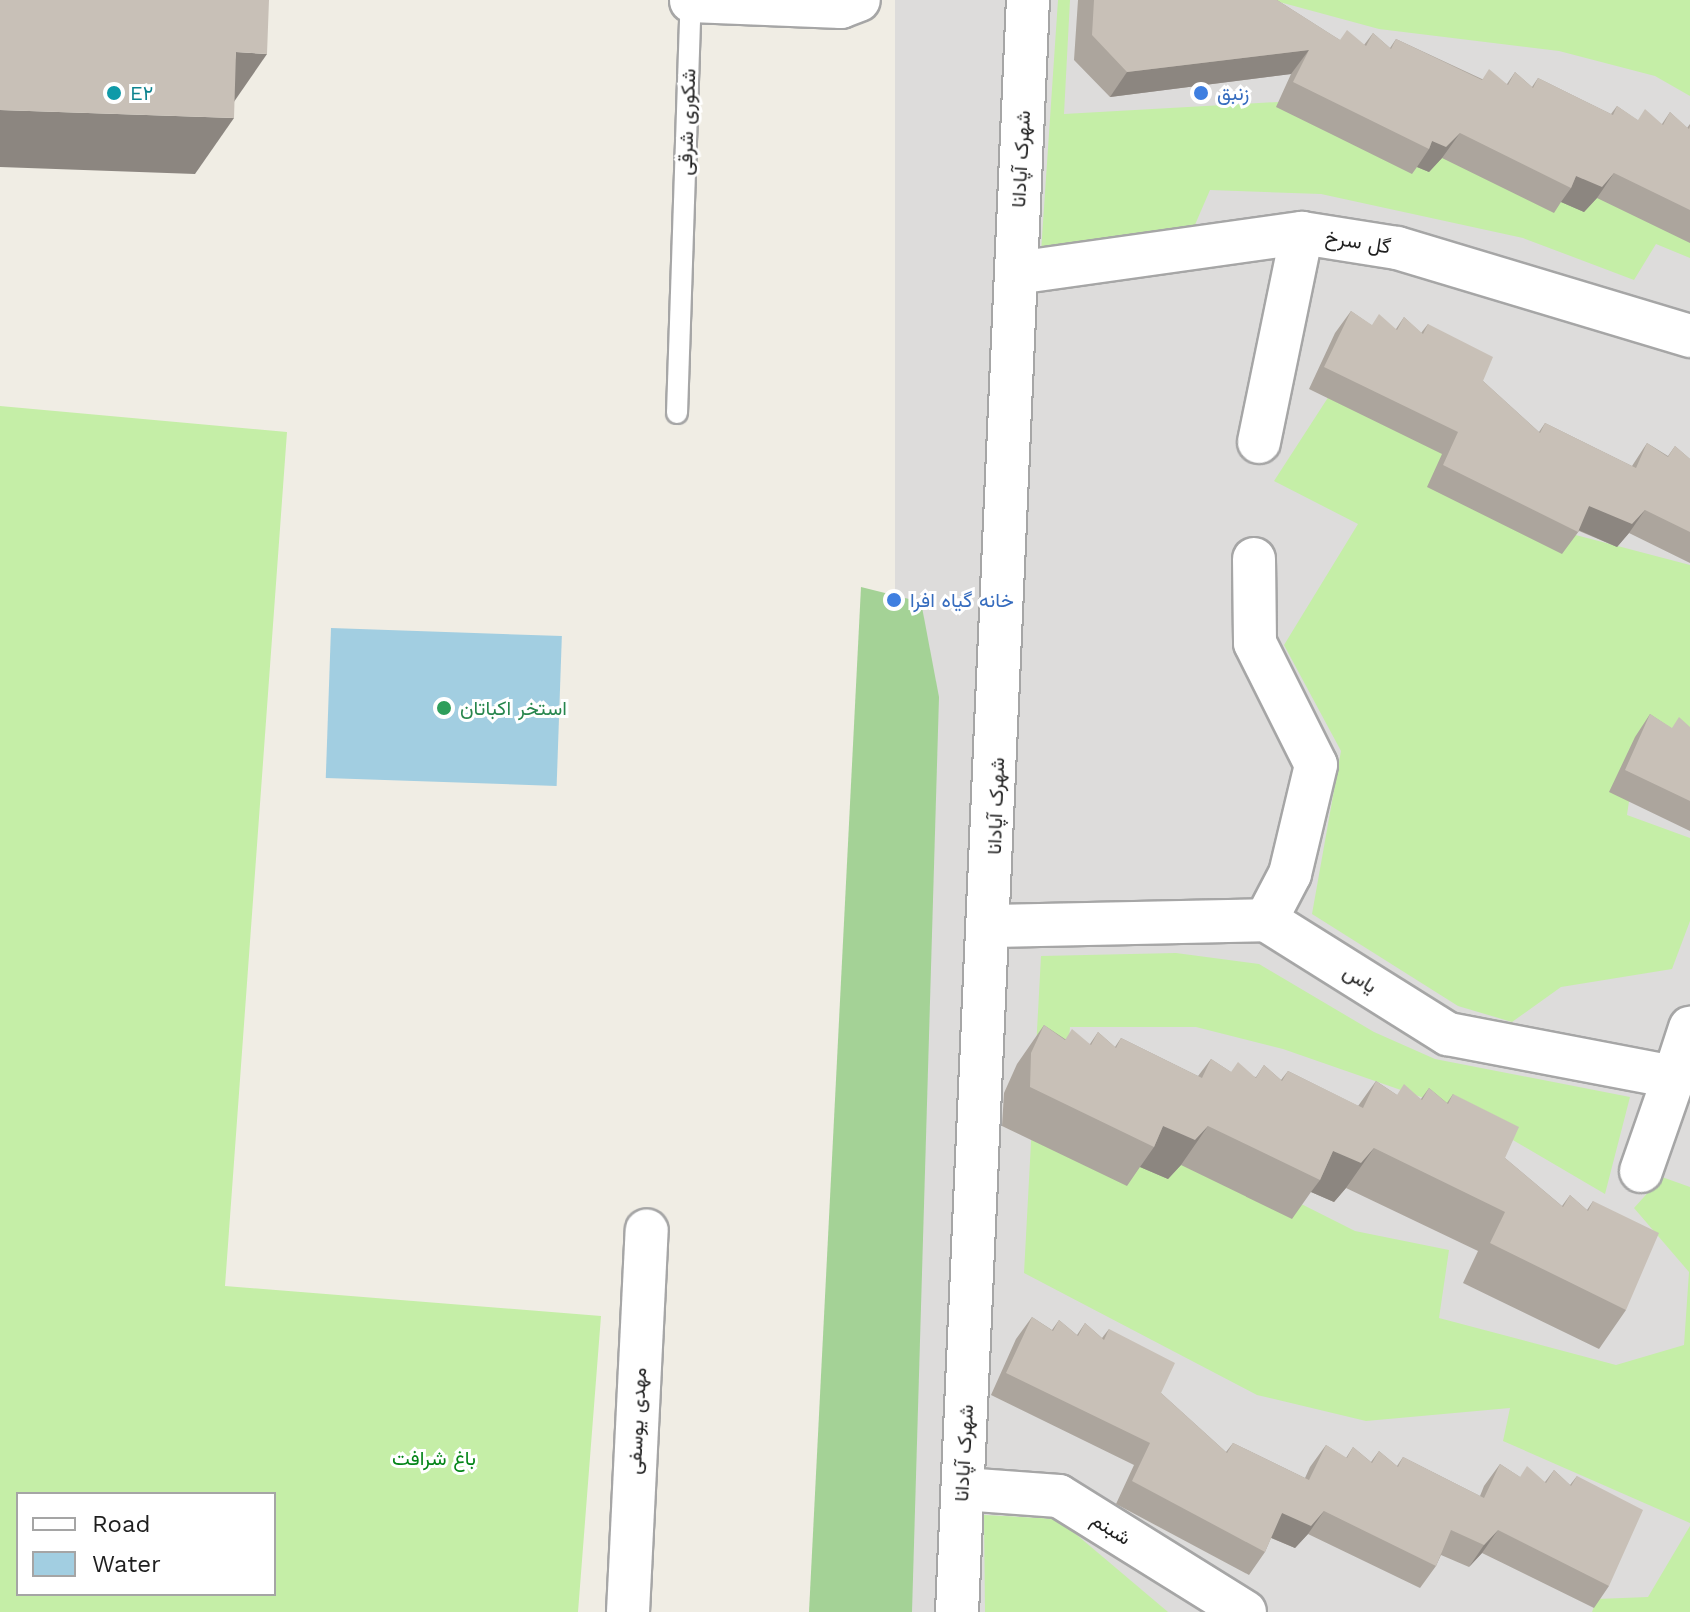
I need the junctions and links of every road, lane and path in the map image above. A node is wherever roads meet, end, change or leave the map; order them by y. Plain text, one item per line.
1 (859, 0) edge
2 (1028, 0) edge
3 (691, 1) edge
4 (1302, 233) junction
5 (1016, 273) junction
6 (1690, 336) edge
7 (677, 413) dead end
8 (1259, 442) dead end
9 (1254, 559) dead end
10 (1266, 920) junction
11 (991, 926) junction
12 (1690, 1028) edge
13 (1674, 1077) junction
14 (1641, 1171) dead end
15 (647, 1230) dead end
16 (963, 1489) junction
17 (628, 1612) edge
18 (957, 1612) edge
19 (1245, 1612) edge

1 - 3 street, شکوری شرقی
2 - 5 street, شهرک آپادانا
3 - 7 lane, شکوری شرقی
4 - 5 street, گل سرخ
4 - 6 street, گل سرخ
4 - 8 street
5 - 11 street, شهرک آپادانا
9 - 10 street
10 - 11 street
10 - 13 street, یاس
11 - 16 street, شهرک آپادانا
12 - 13 street
13 - 14 street
15 - 17 street, مهدی یوسفی
16 - 18 street, شهرک آپادانا
16 - 19 street, شبنم

